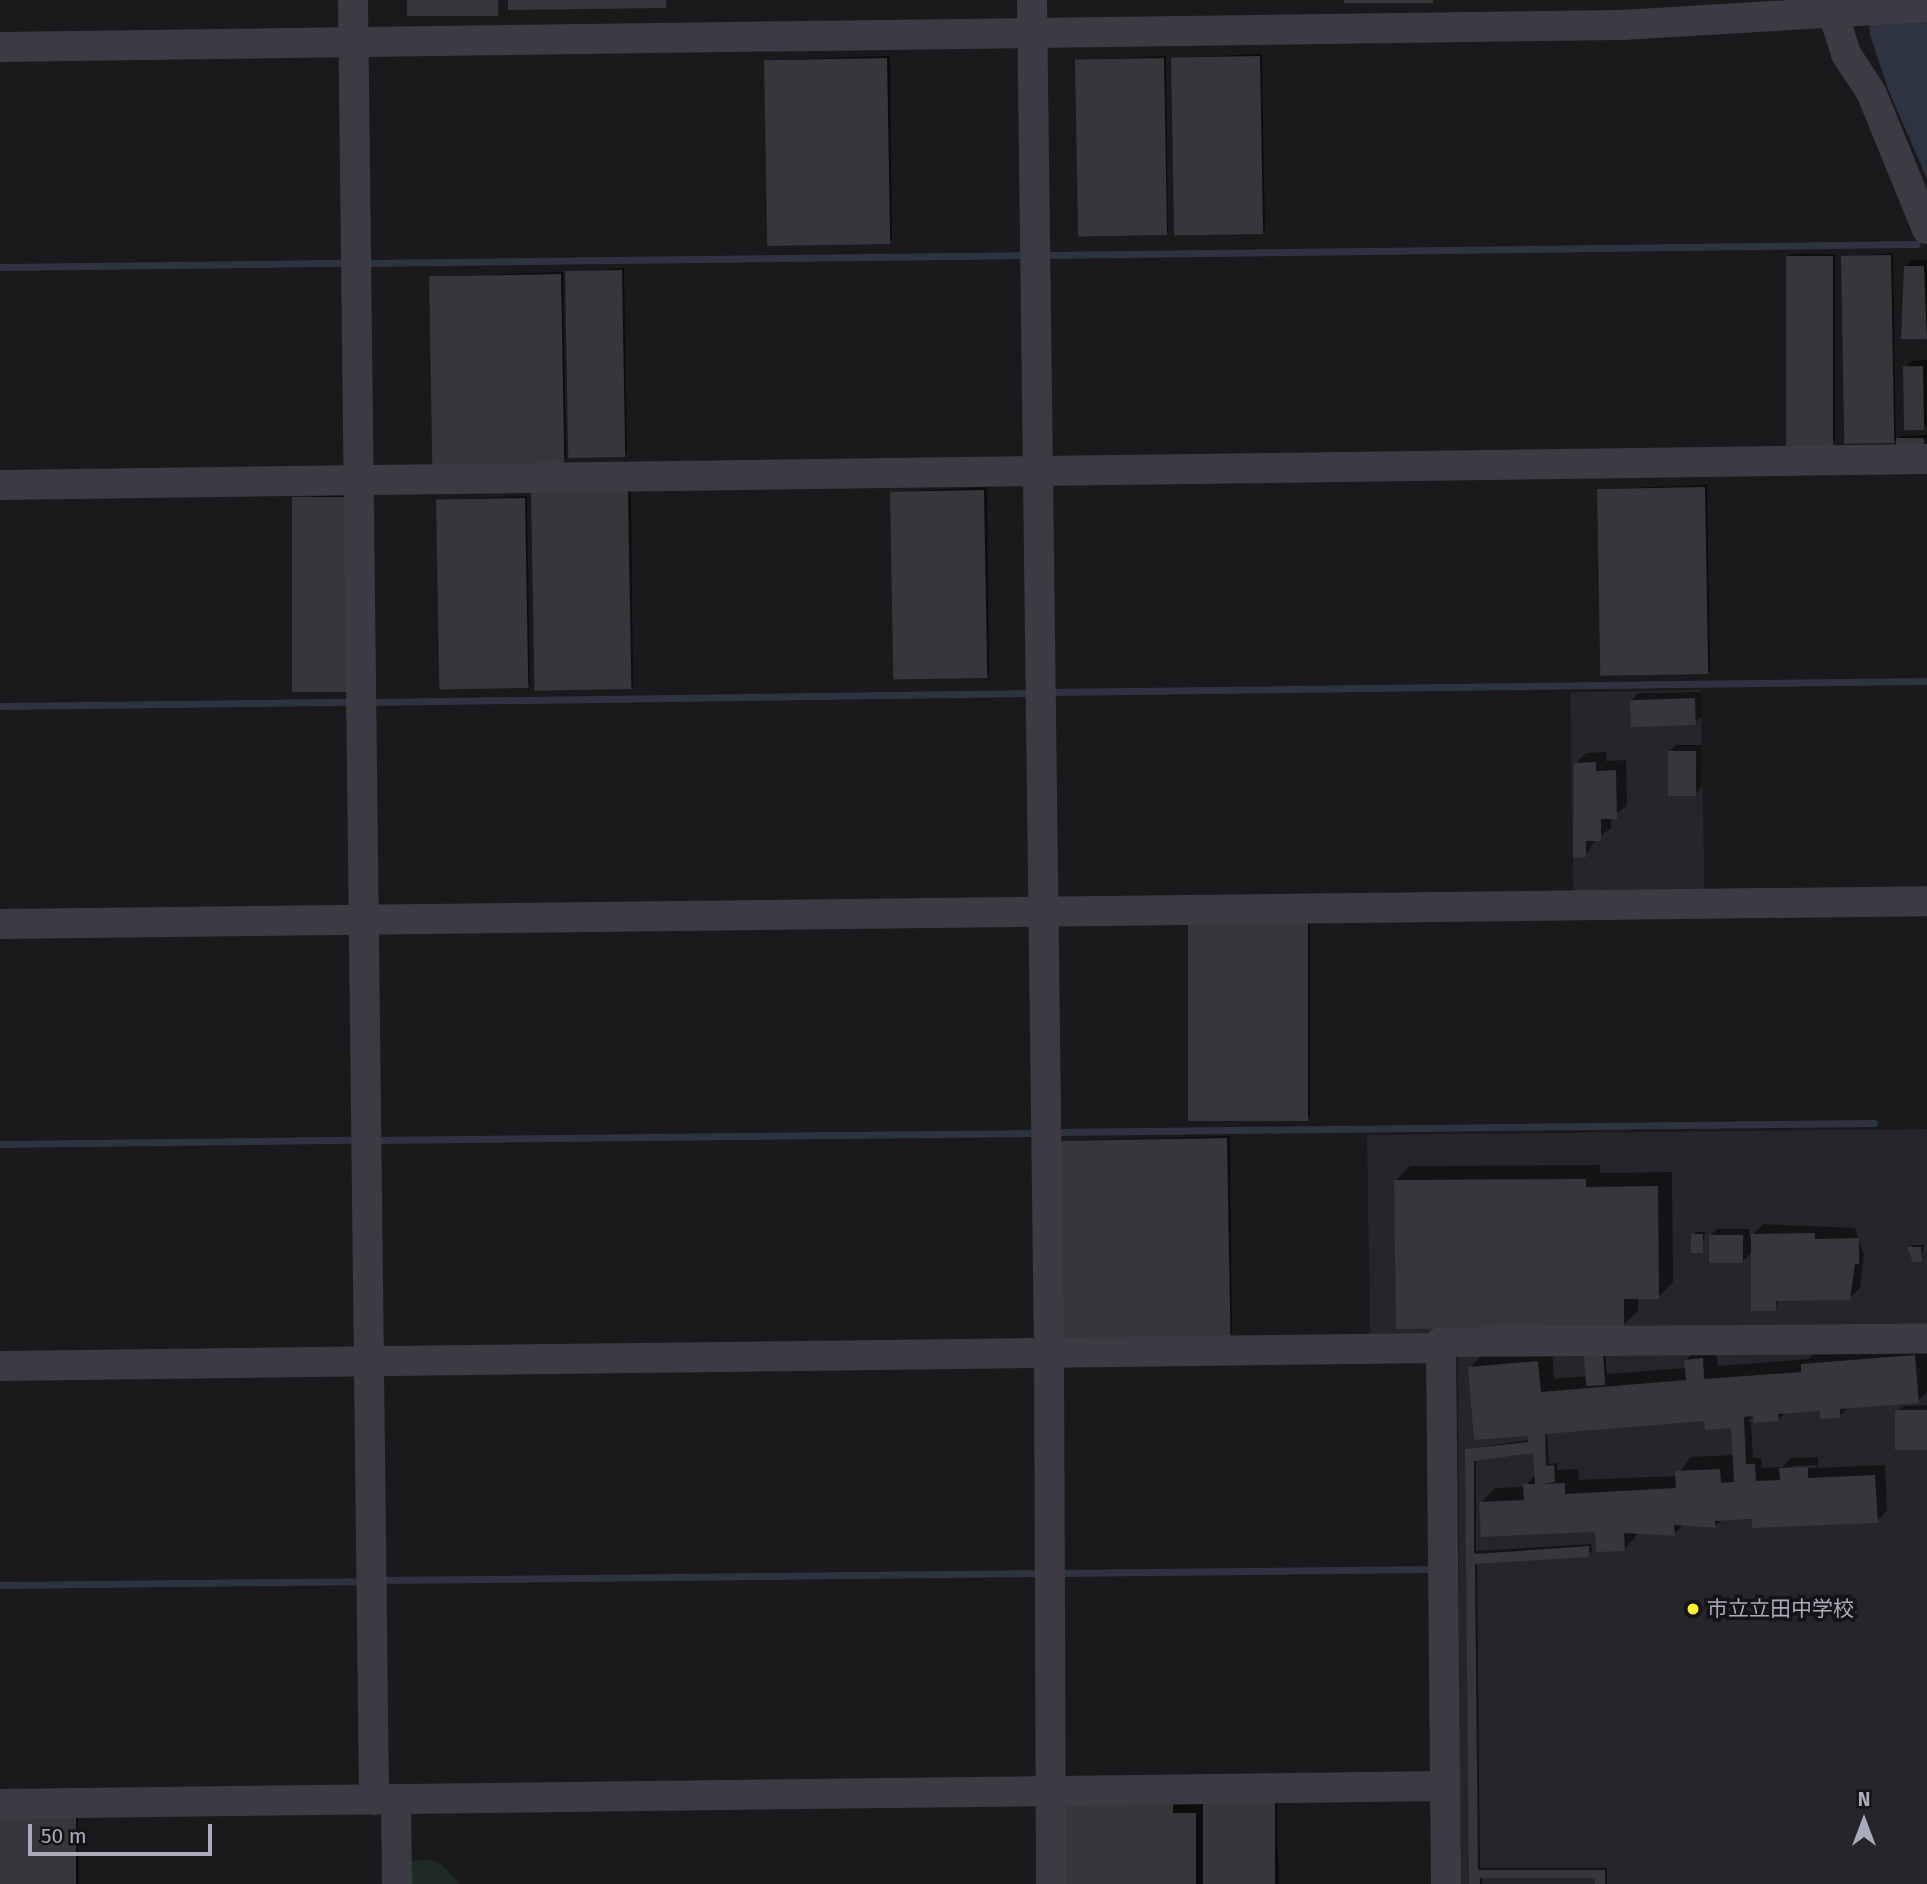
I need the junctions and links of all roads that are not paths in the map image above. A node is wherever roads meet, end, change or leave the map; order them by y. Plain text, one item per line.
1 (353, 0) edge
2 (1032, 0) edge
3 (1927, 8) edge
4 (1840, 9) edge
5 (1032, 33) junction
6 (353, 42) junction
7 (0, 47) edge
8 (1927, 229) edge
9 (1927, 459) edge
10 (1038, 473) junction
11 (357, 481) junction
12 (0, 485) edge
13 (1927, 901) edge
14 (1043, 912) junction
15 (363, 920) junction
16 (0, 924) edge
17 (1927, 1339) edge
18 (1441, 1348) junction
19 (1049, 1353) junction
20 (369, 1360) junction
21 (0, 1366) edge
22 (1444, 1786) junction
23 (1053, 1792) junction
24 (385, 1800) junction
25 (0, 1804) edge
26 (397, 1884) edge
27 (1051, 1884) edge
28 (1446, 1884) edge

1 - 6 street
2 - 5 street
3 - 4 street
4 - 5 street
4 - 8 street
5 - 6 street
5 - 10 street
6 - 7 street
6 - 11 street
9 - 10 street
10 - 11 street
10 - 14 street
11 - 12 street
11 - 15 street
13 - 14 street
14 - 15 street
14 - 19 street
15 - 16 street
15 - 20 street
17 - 18 street
18 - 19 street
18 - 22 street
19 - 20 street
19 - 23 street
20 - 21 street
20 - 24 street
22 - 23 street
22 - 28 street
23 - 24 street
23 - 27 street
24 - 25 street
24 - 26 street

